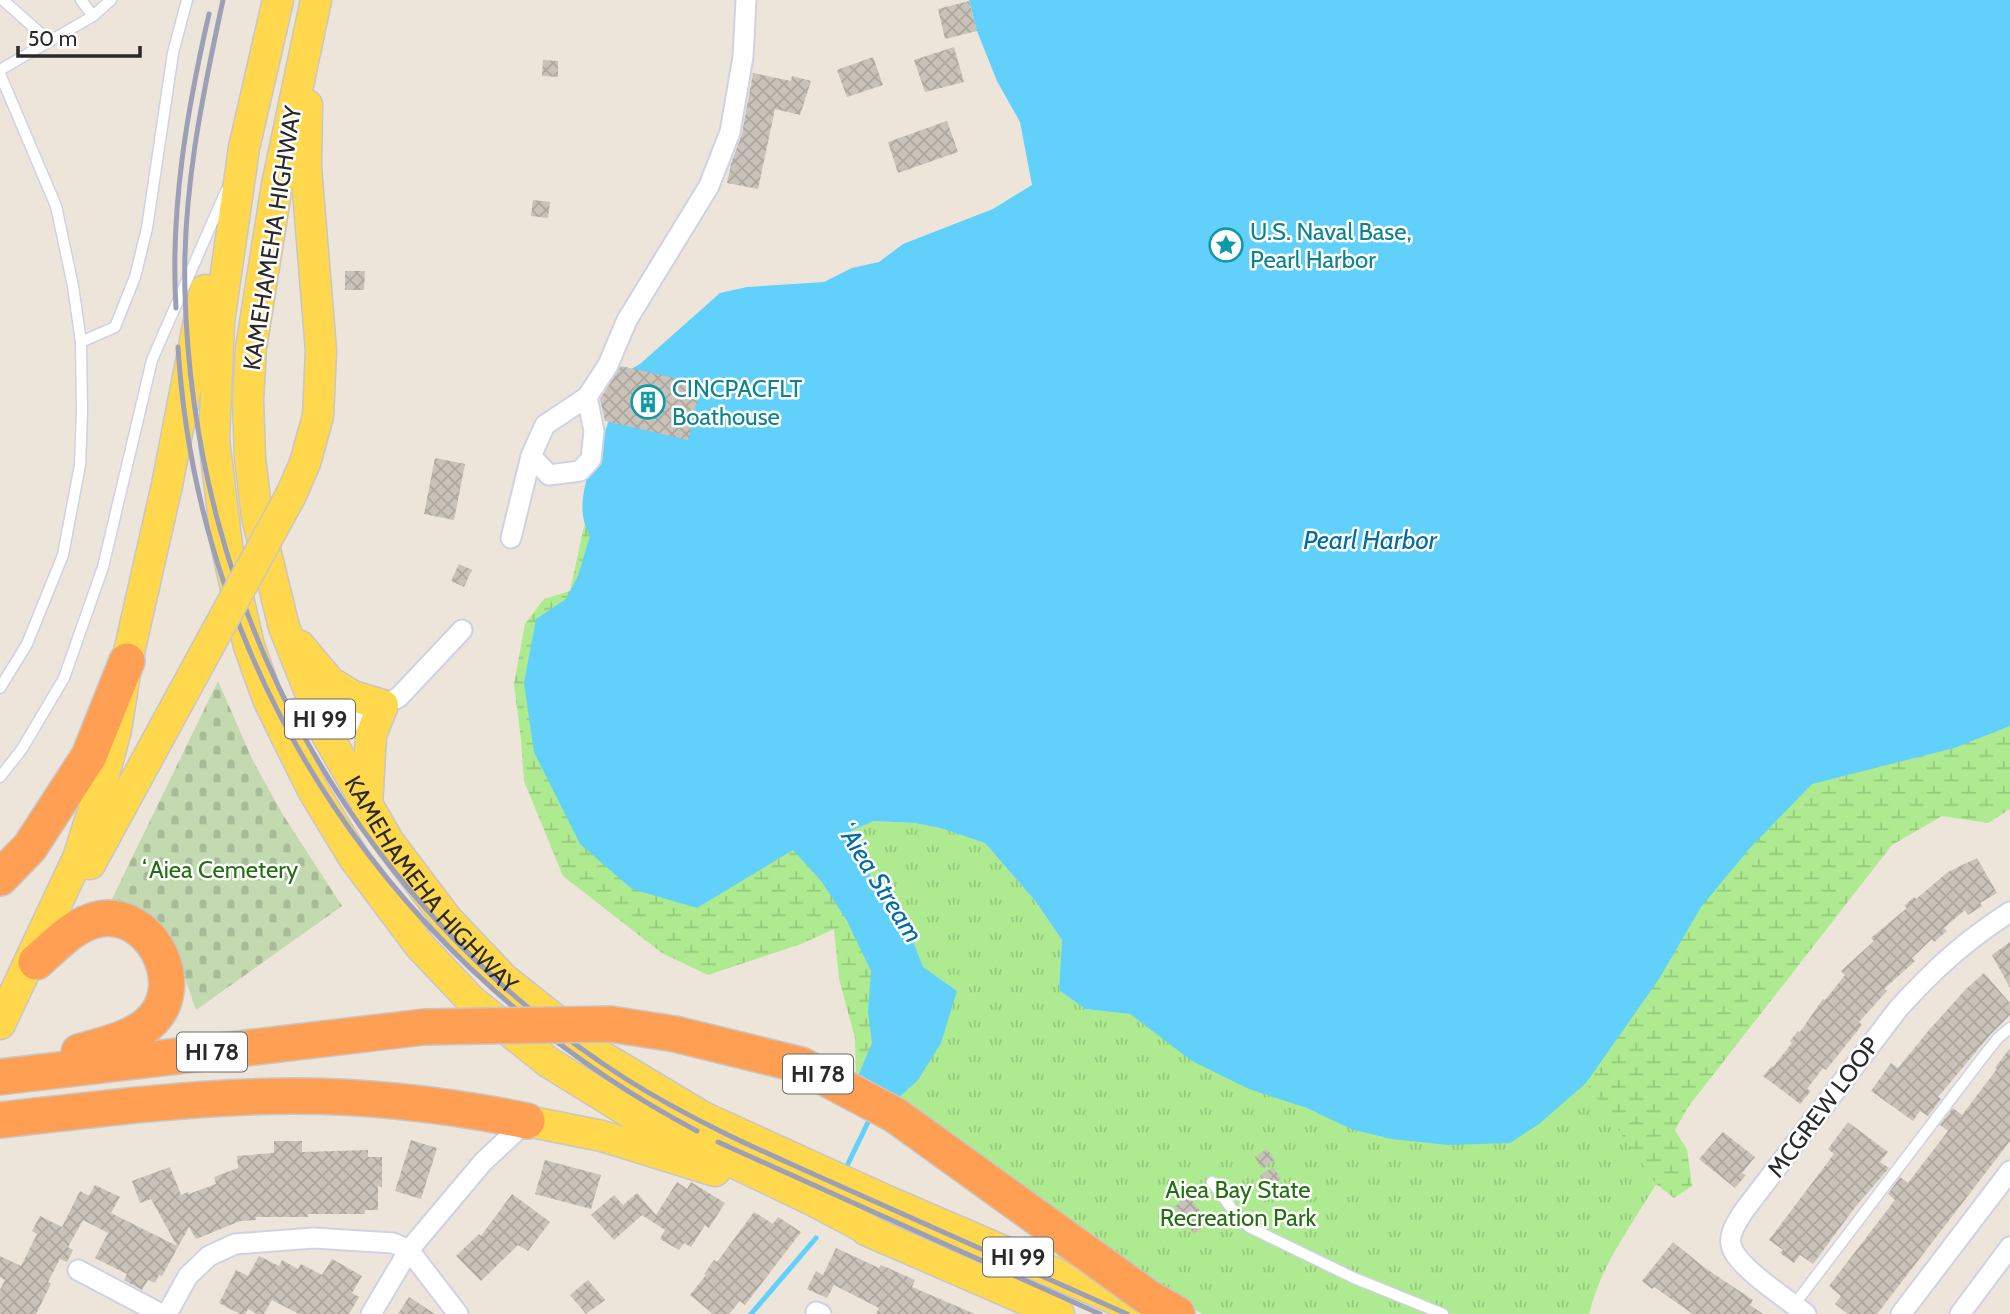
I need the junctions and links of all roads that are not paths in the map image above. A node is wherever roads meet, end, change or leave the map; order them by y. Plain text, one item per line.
1 (3, 0) edge
2 (81, 0) edge
3 (111, 0) edge
4 (187, 0) edge
5 (278, 0) edge
6 (316, 0) edge
7 (746, 0) edge
8 (93, 16) junction
9 (308, 33) junction
10 (49, 41) junction
11 (0, 72) edge
12 (244, 148) junction
13 (81, 342) junction
14 (587, 397) junction
15 (531, 456) junction
16 (511, 538) dead end
17 (284, 627) junction
18 (462, 630) dead end
19 (127, 661) junction
20 (0, 688) edge
21 (268, 699) junction
22 (383, 705) junction
23 (327, 735) junction
24 (0, 776) edge
25 (367, 807) junction
26 (0, 878) edge
27 (2010, 912) edge
28 (36, 962) junction
29 (0, 1026) edge
30 (2010, 1028) edge
31 (0, 1077) edge
32 (0, 1120) edge
33 (527, 1121) junction
34 (2010, 1171) edge
35 (1212, 1182) dead end
36 (807, 1202) junction
37 (2010, 1247) edge
38 (409, 1250) junction
39 (78, 1270) dead end
40 (1158, 1309) edge
41 (1800, 1309) edge
42 (164, 1314) edge
43 (371, 1314) edge
44 (458, 1314) edge
45 (1059, 1314) edge
46 (1443, 1314) edge
47 (1902, 1314) edge
48 (1960, 1314) edge

1 - 10 lane
2 - 8 lane
3 - 8 lane
4 - 13 lane
5 - 12 main road, KAMEHAMEHA HIGHWAY / HI 99
6 - 9 main road, KAMEHAMEHA HIGHWAY / HI 99
7 - 14 street
8 - 10 lane
9 - 17 main road, KAMEHAMEHA HIGHWAY / HI 99
9 - 28 main road, bridge
10 - 11 lane
11 - 13 lane
12 - 19 main road
12 - 21 main road, KAMEHAMEHA HIGHWAY / HI 99
12 - 24 lane
13 - 20 lane
14 - 15 street
14 - 15 street
15 - 16 street
17 - 22 main road
17 - 23 main road, KAMEHAMEHA HIGHWAY / HI 99
18 - 22 street
19 - 26 highway
19 - 29 main road
21 - 23 main road
21 - 36 main road, KAMEHAMEHA HIGHWAY / HI 99
22 - 23 street
22 - 25 main road
23 - 25 main road, KAMEHAMEHA HIGHWAY / HI 99
25 - 40 main road, KAMEHAMEHA HIGHWAY / HI 99
27 - 41 street, MCGREW LOOP
28 - 29 main road
28 - 31 highway
30 - 41 lane
31 - 40 highway, HI 78, bridge
32 - 33 highway, HI 78
33 - 36 main road, KAMEHAMEHA HIGHWAY / HI 78
33 - 38 street
34 - 47 street
35 - 46 lane
36 - 45 main road, KAMEHAMEHA HIGHWAY / HI 99
37 - 48 street
38 - 42 street
38 - 43 street
38 - 44 street
39 - 42 street

